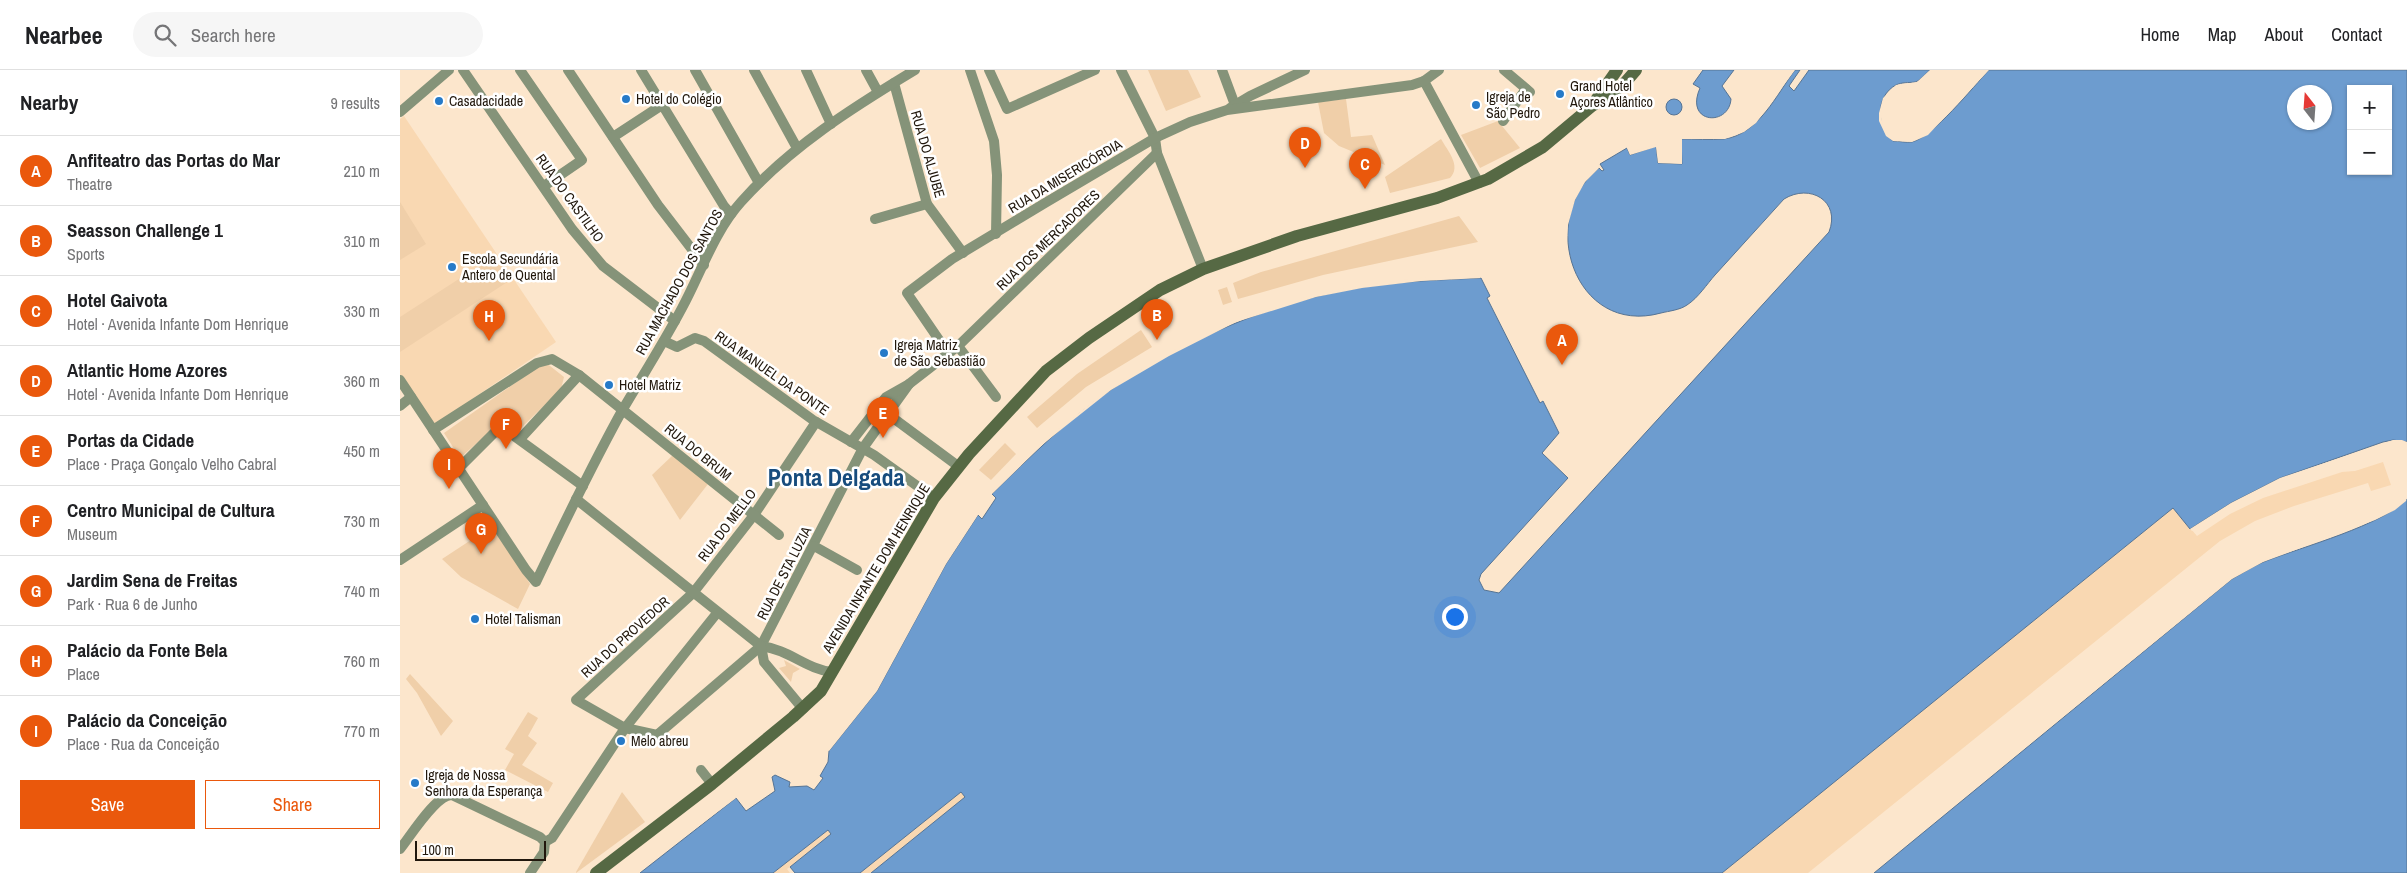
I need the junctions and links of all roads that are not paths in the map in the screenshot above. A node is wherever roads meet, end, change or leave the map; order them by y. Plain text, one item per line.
1 (449, 70) edge
2 (463, 70) edge
3 (520, 70) edge
4 (568, 70) edge
5 (641, 70) edge
6 (695, 70) edge
7 (754, 70) edge
8 (806, 70) edge
9 (866, 70) edge
10 (915, 70) edge
11 (970, 70) edge
12 (989, 70) edge
13 (1095, 70) edge
14 (1121, 70) edge
15 (1222, 70) edge
16 (1305, 70) edge
17 (1439, 70) edge
18 (1504, 70) edge
19 (1636, 70) edge
20 (1611, 72) edge
21 (1424, 80) junction
22 (894, 83) junction
23 (878, 92) junction
24 (1250, 96) junction
25 (662, 105) junction
26 (1592, 106) junction
27 (1255, 107) junction
28 (1231, 108) junction
29 (400, 112) edge
30 (1503, 121) dead end
31 (831, 124) junction
32 (613, 137) junction
33 (1155, 138) junction
34 (797, 148) junction
35 (1157, 153) junction
36 (1480, 182) junction
37 (759, 183) junction
38 (544, 186) junction
39 (927, 204) junction
40 (731, 214) junction
41 (875, 219) dead end
42 (993, 236) junction
43 (963, 253) junction
44 (704, 265) junction
45 (1203, 269) junction
46 (675, 321) junction
47 (664, 341) junction
48 (958, 346) junction
49 (948, 353) junction
50 (579, 375) junction
51 (400, 380) edge
52 (909, 384) junction
53 (412, 397) junction
54 (996, 397) dead end
55 (400, 406) edge
56 (877, 406) junction
57 (623, 410) junction
58 (886, 413) junction
59 (816, 422) junction
60 (433, 430) junction
61 (520, 439) junction
62 (851, 442) junction
63 (863, 448) junction
64 (958, 466) junction
65 (459, 468) junction
66 (583, 486) junction
67 (934, 498) junction
68 (576, 499) junction
69 (483, 505) junction
70 (754, 514) junction
71 (779, 535) dead end
72 (814, 546) junction
73 (402, 555) edge
74 (856, 570) dead end
75 (693, 594) junction
76 (717, 613) junction
77 (761, 646) junction
78 (832, 672) junction
79 (803, 708) junction
80 (625, 728) junction
81 (701, 770) dead end
82 (712, 784) junction
83 (545, 842) junction
84 (400, 850) edge
85 (530, 873) edge
86 (596, 873) edge

1 - 29 street
2 - 38 street, RUA DO CASTILHO
3 - 38 street
4 - 32 street
5 - 25 street
6 - 37 street
7 - 34 street
8 - 31 street
9 - 23 street
10 - 22 street, RUA MACHADO DOS SANTOS
11 - 42 street
12 - 13 street
14 - 33 street
15 - 28 street
16 - 24 street
17 - 21 street
18 - 30 street
19 - 26 main road, AVENIDA INFANTE DOM HENRIQUE
20 - 26 main road, AVENIDA INFANTE DOM HENRIQUE
21 - 27 street
21 - 36 street
22 - 23 street, RUA MACHADO DOS SANTOS
22 - 39 street, RUA DO ALJUBE
23 - 31 street, RUA MACHADO DOS SANTOS
24 - 27 street
24 - 28 street
25 - 32 street
25 - 40 street
26 - 36 main road, AVENIDA INFANTE DOM HENRIQUE
27 - 28 street
28 - 33 street, RUA DA MISERICÓRDIA
31 - 34 street, RUA MACHADO DOS SANTOS
32 - 44 street
33 - 35 street
33 - 42 street, RUA DA MISERICÓRDIA
34 - 37 street, RUA MACHADO DOS SANTOS
35 - 45 street
35 - 48 street, RUA DOS MERCADORES
36 - 45 main road, AVENIDA INFANTE DOM HENRIQUE
37 - 40 street, RUA MACHADO DOS SANTOS
38 - 46 street, RUA DO CASTILHO
39 - 41 street
39 - 43 street, RUA DO ALJUBE
40 - 44 street, RUA MACHADO DOS SANTOS
42 - 43 street, RUA DA MISERICÓRDIA
43 - 49 street, RUA DA MISERICÓRDIA
44 - 46 street, RUA MACHADO DOS SANTOS
45 - 64 main road, AVENIDA INFANTE DOM HENRIQUE
46 - 47 street, RUA MACHADO DOS SANTOS
47 - 57 street, RUA MACHADO DOS SANTOS
47 - 59 street, RUA MANUEL DA PONTE
48 - 49 street, RUA DOS MERCADORES
48 - 54 street
49 - 52 street, RUA DOS MERCADORES
50 - 57 street, RUA DO BRUM
50 - 60 street, RUA DO BRUM
50 - 61 street
51 - 53 street
52 - 56 street
52 - 58 street, RUA DE STA LUZIA
53 - 55 street
53 - 60 street
56 - 58 street
56 - 62 street
57 - 66 street, RUA MACHADO DOS SANTOS
57 - 70 street, RUA DO BRUM
58 - 63 street, RUA DE STA LUZIA
58 - 64 street
59 - 62 street, RUA MANUEL DA PONTE
59 - 70 street, RUA DO MELLO
60 - 65 street
61 - 65 street
61 - 66 street
62 - 63 street, RUA MANUEL DA PONTE
63 - 67 street, RUA MANUEL DA PONTE
63 - 72 street, RUA DE STA LUZIA
64 - 67 main road, AVENIDA INFANTE DOM HENRIQUE
65 - 69 street
66 - 68 street, RUA MACHADO DOS SANTOS
67 - 78 main road, AVENIDA INFANTE DOM HENRIQUE
68 - 69 street, RUA MACHADO DOS SANTOS
68 - 75 street
69 - 73 street
70 - 71 street, RUA DO BRUM
70 - 75 street, RUA DO MELLO
72 - 74 street
72 - 77 street, RUA DE STA LUZIA
75 - 76 street
75 - 80 street, RUA DO PROVEDOR
76 - 77 street
76 - 80 street
77 - 78 street
77 - 79 street
77 - 80 street
78 - 79 main road, AVENIDA INFANTE DOM HENRIQUE
79 - 82 main road, AVENIDA INFANTE DOM HENRIQUE
80 - 83 street
81 - 82 street
82 - 86 main road, AVENIDA INFANTE DOM HENRIQUE
83 - 84 street
83 - 85 street

